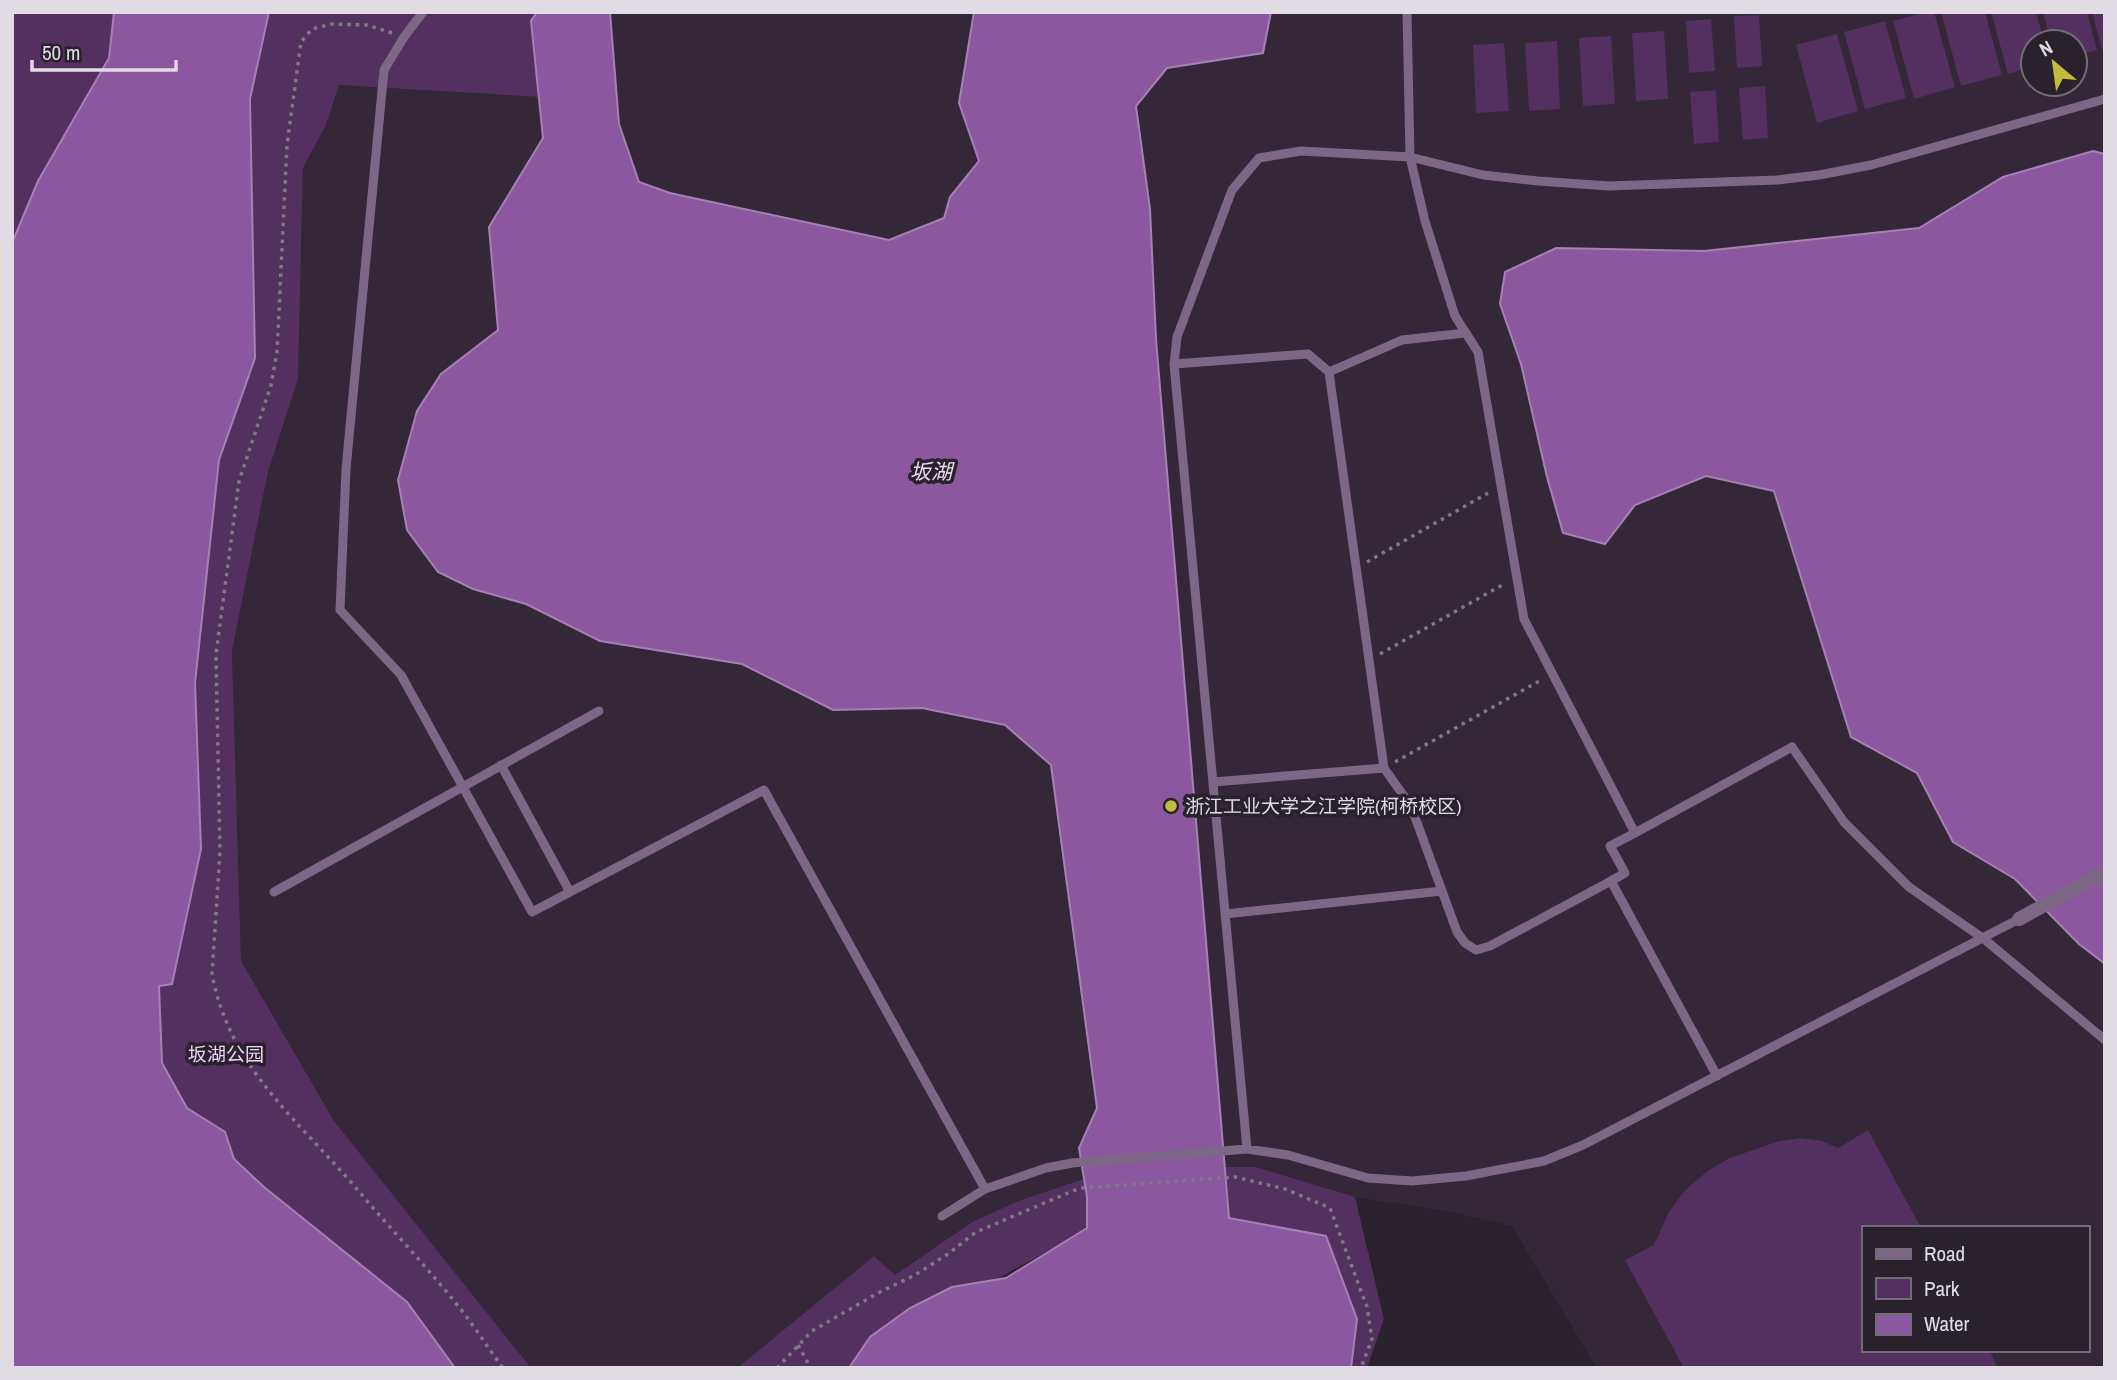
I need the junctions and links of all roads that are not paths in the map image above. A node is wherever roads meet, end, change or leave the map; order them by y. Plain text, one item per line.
1 (423, 12) edge
2 (1407, 12) edge
3 (2105, 99) edge
4 (1410, 157) junction
5 (1465, 333) junction
6 (1174, 364) junction
7 (1329, 372) junction
8 (599, 711) dead end
9 (500, 765) junction
10 (1384, 768) junction
11 (1213, 782) junction
12 (463, 786) junction
13 (1635, 833) junction
14 (2105, 872) edge
15 (1611, 881) junction
16 (274, 891) dead end
17 (1442, 891) junction
18 (570, 892) junction
19 (1225, 914) junction
20 (2019, 919) joint
21 (1984, 939) junction
22 (2105, 1040) edge
23 (1717, 1076) junction
24 (1247, 1149) junction
25 (985, 1189) junction
26 (942, 1216) dead end

1 - 12 lane
2 - 4 lane
3 - 4 lane
4 - 5 lane
4 - 6 lane
5 - 7 lane
5 - 13 lane
6 - 7 lane
6 - 11 lane
7 - 10 lane
8 - 9 lane
9 - 12 lane
9 - 18 lane
10 - 11 lane
10 - 17 lane
11 - 19 lane
12 - 16 lane
12 - 18 lane
13 - 15 lane
13 - 21 lane
14 - 20 street
15 - 17 lane
15 - 23 lane
17 - 19 lane
18 - 25 lane
19 - 24 lane
20 - 21 lane
21 - 22 lane
21 - 23 lane
23 - 24 lane
24 - 25 lane
25 - 26 lane

